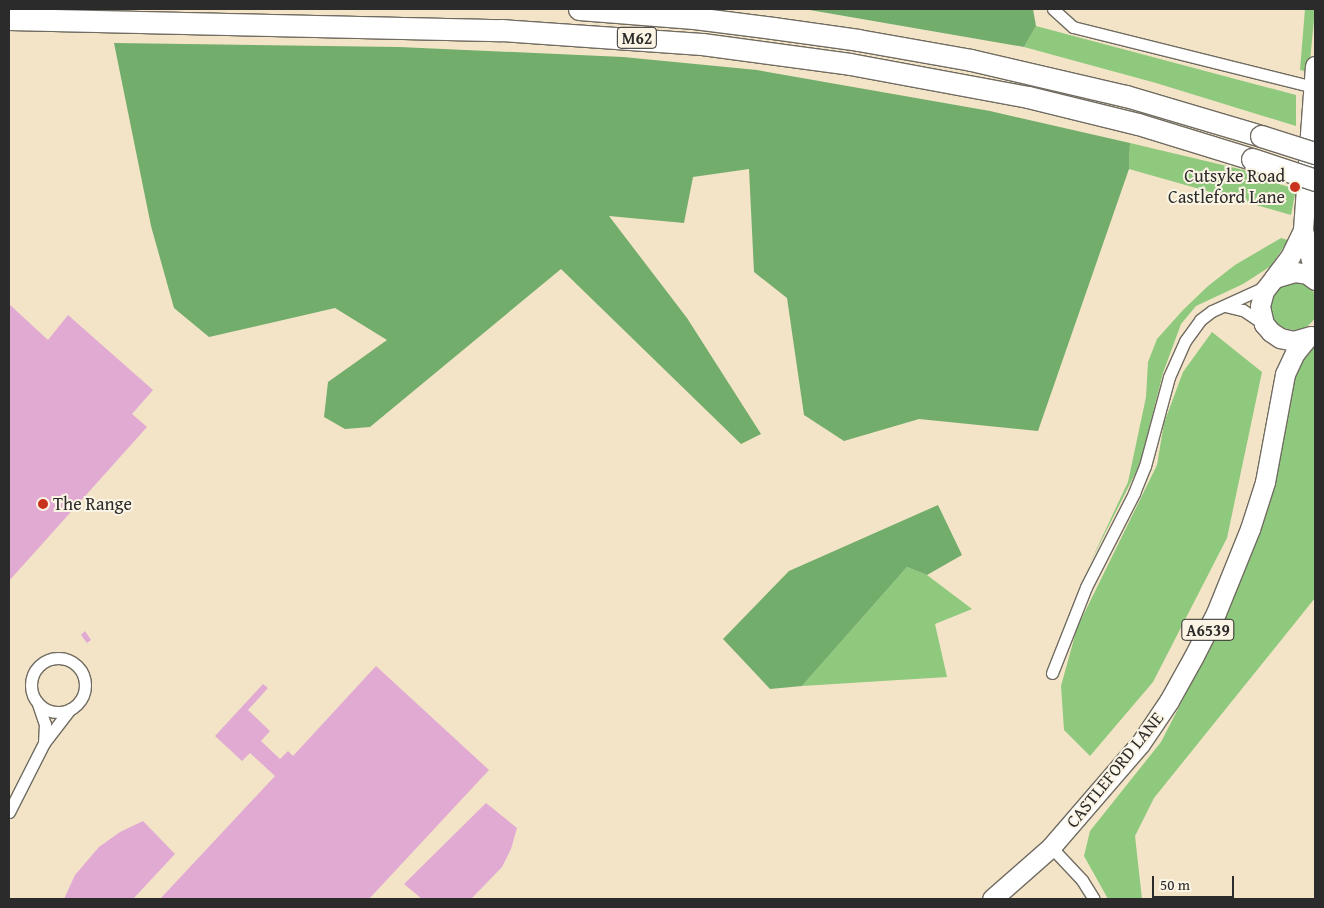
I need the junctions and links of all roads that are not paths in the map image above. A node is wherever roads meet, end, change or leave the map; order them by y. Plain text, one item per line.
1 (579, 9) edge
2 (1053, 9) edge
3 (9, 19) edge
4 (1315, 66) edge
5 (1313, 87) junction
6 (1315, 153) edge
7 (1315, 180) edge
8 (1303, 230) junction
9 (1315, 275) edge
10 (1315, 280) edge
11 (1271, 282) junction
12 (1225, 306) junction
13 (1268, 328) junction
14 (1311, 336) edge
15 (1285, 374) junction
16 (1052, 673) dead end
17 (38, 703) junction
18 (70, 709) junction
19 (44, 744) junction
20 (9, 812) edge
21 (1051, 847) junction
22 (992, 899) edge
23 (1094, 899) edge

1 - 6 highway, M62, bridge
2 - 5 street
3 - 7 highway, M62, bridge
4 - 5 main road
5 - 8 main road
8 - 9 main road
8 - 11 main road
10 - 11 main road
11 - 12 street
11 - 13 main road, CASTLEFORD LANE
12 - 13 street
12 - 16 street
13 - 14 main road
13 - 15 main road, CASTLEFORD LANE / A6539
14 - 15 main road, CASTLEFORD LANE / A6539
15 - 21 main road, CASTLEFORD LANE / A6539
17 - 18 street
17 - 18 street
17 - 19 street
18 - 19 street
19 - 20 street
21 - 22 main road, A6539
21 - 23 street

